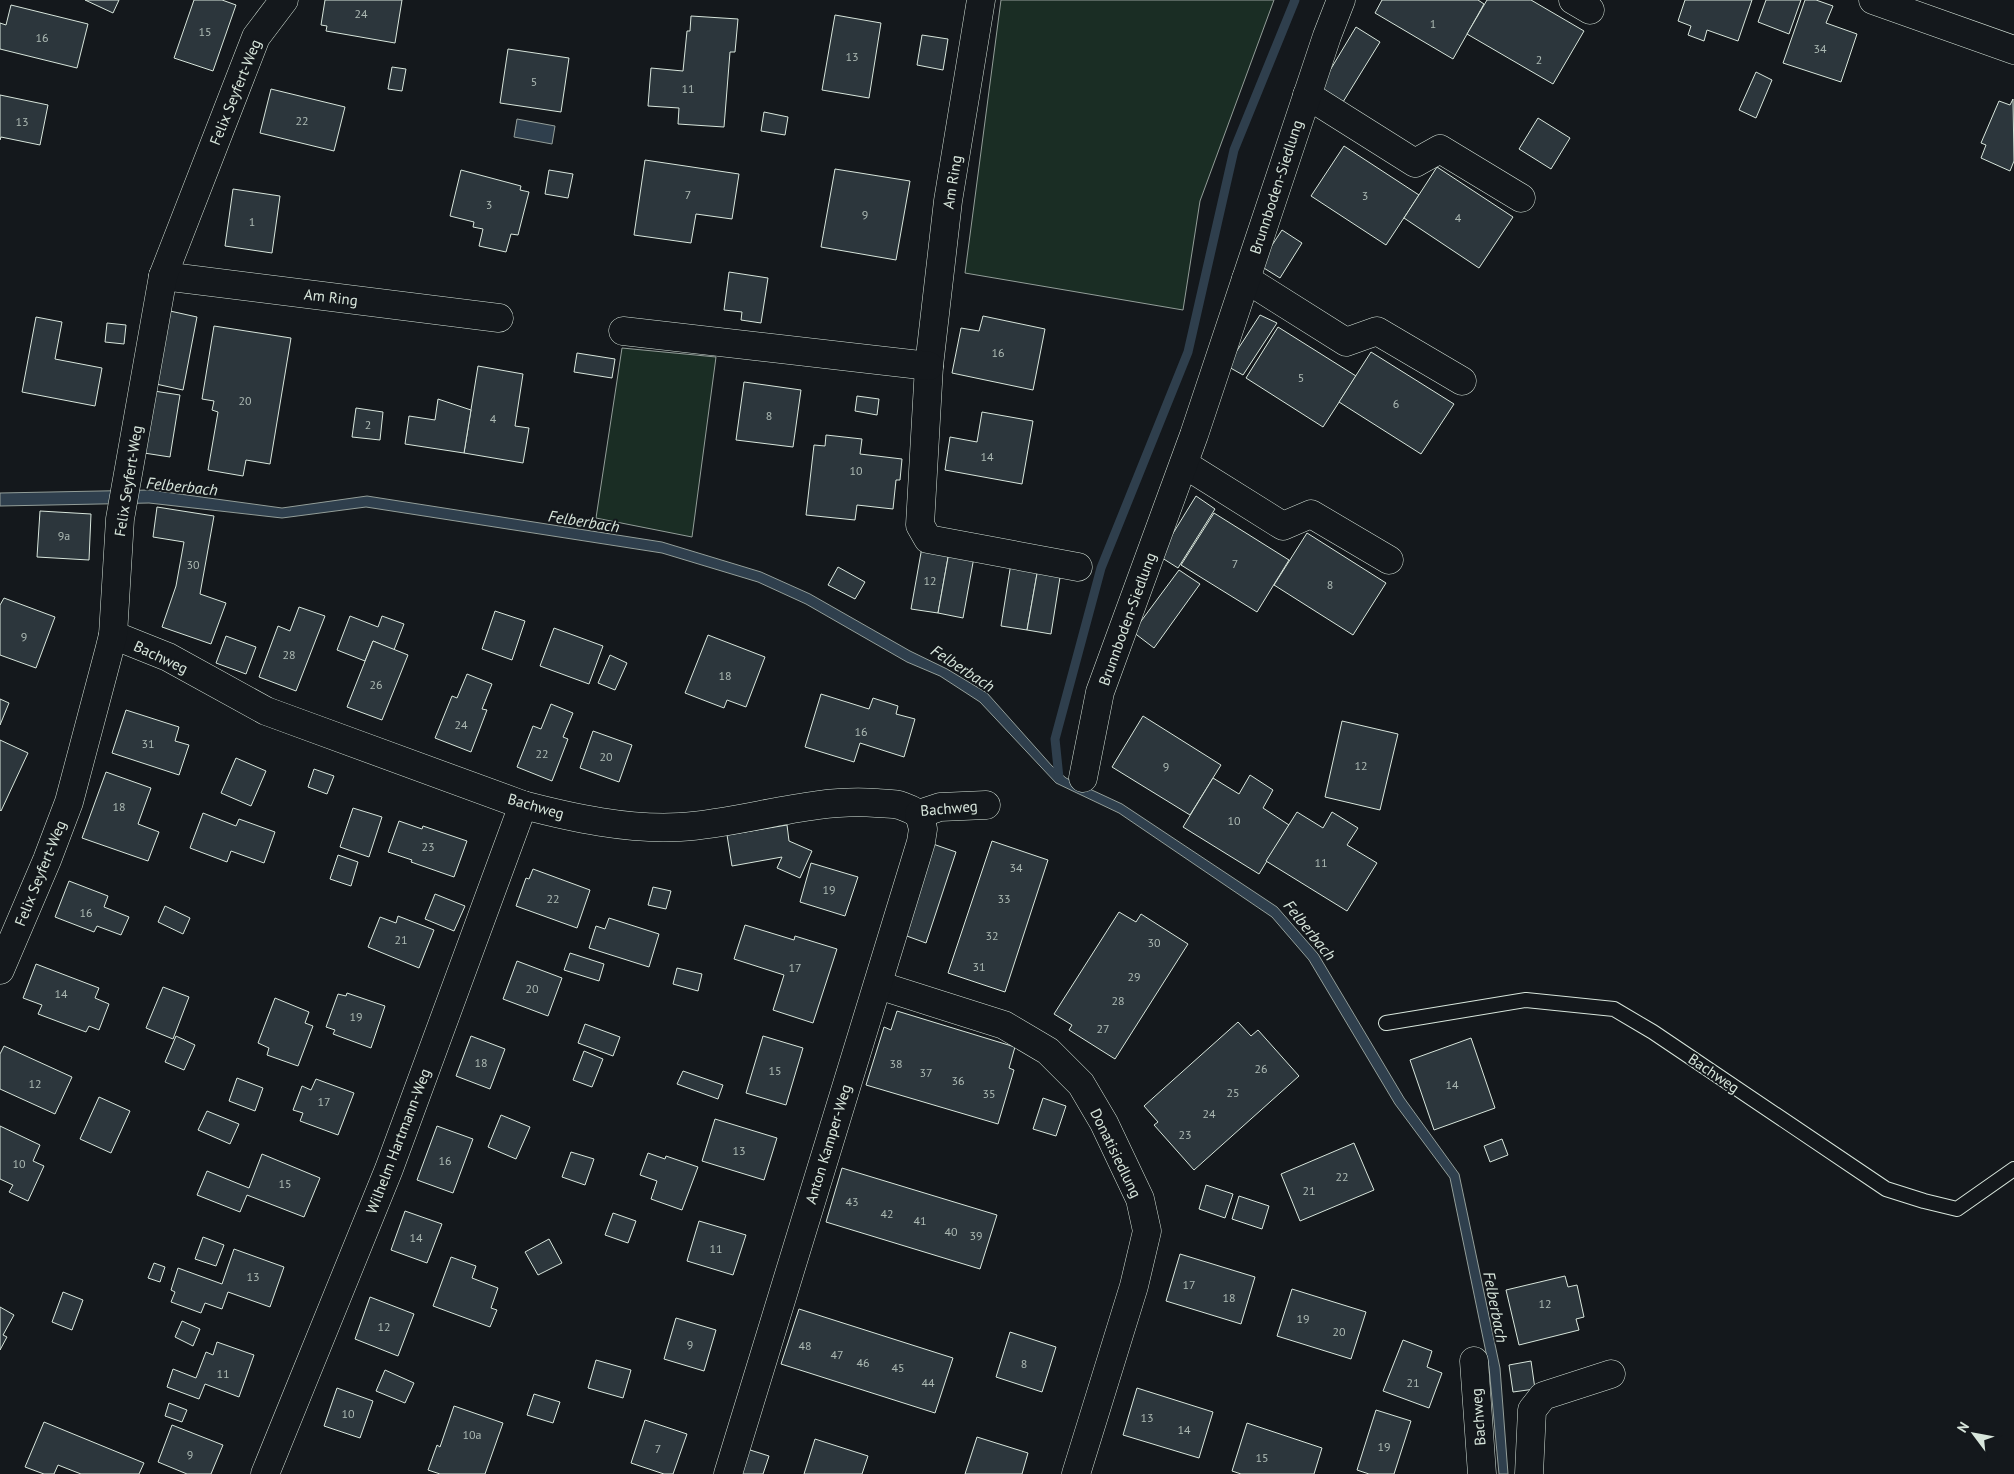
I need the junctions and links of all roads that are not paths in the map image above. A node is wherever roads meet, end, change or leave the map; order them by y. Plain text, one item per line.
1 (284, 0) edge
2 (981, 0) edge
3 (1341, 0) edge
4 (1874, 0) edge
5 (2014, 50) edge
6 (1307, 95) junction
7 (1520, 198) dead end
8 (163, 276) junction
9 (1246, 279) junction
10 (499, 318) dead end
11 (623, 331) dead end
12 (929, 366) junction
13 (1462, 381) dead end
14 (1184, 464) junction
15 (1389, 560) dead end
16 (1078, 567) dead end
17 (113, 636) junction
18 (1083, 778) dead end
19 (523, 805) junction
20 (986, 805) dead end
21 (919, 814) junction
22 (0, 970) edge
23 (878, 985) junction
24 (1386, 1023) dead end
25 (2014, 1169) edge
26 (1474, 1361) dead end
27 (1611, 1374) dead end
28 (264, 1474) edge
29 (728, 1474) edge
30 (1076, 1474) edge
31 (1482, 1474) edge
32 (1529, 1474) edge

1 - 8 street, Felix Seyfert-Weg
2 - 12 street, Am Ring
3 - 6 street, Brunnboden-Siedlung
4 - 5 street
6 - 7 street
6 - 9 street, Brunnboden-Siedlung
8 - 10 street, Am Ring
8 - 17 street, Felix Seyfert-Weg
9 - 13 street
9 - 14 street, Brunnboden-Siedlung
11 - 12 street
12 - 16 street, Am Ring
14 - 15 street
14 - 18 street, Brunnboden-Siedlung
17 - 19 street, Bachweg
17 - 22 street, Felix Seyfert-Weg
19 - 21 street, Bachweg
19 - 28 street, Wilhelm Hartmann-Weg
20 - 21 street, Bachweg
21 - 23 street, Anton Kamper-Weg
23 - 29 street, Anton Kamper-Weg
23 - 30 street, Donatisiedlung
24 - 25 lane, Bachweg
26 - 31 street, Bachweg
27 - 32 street

